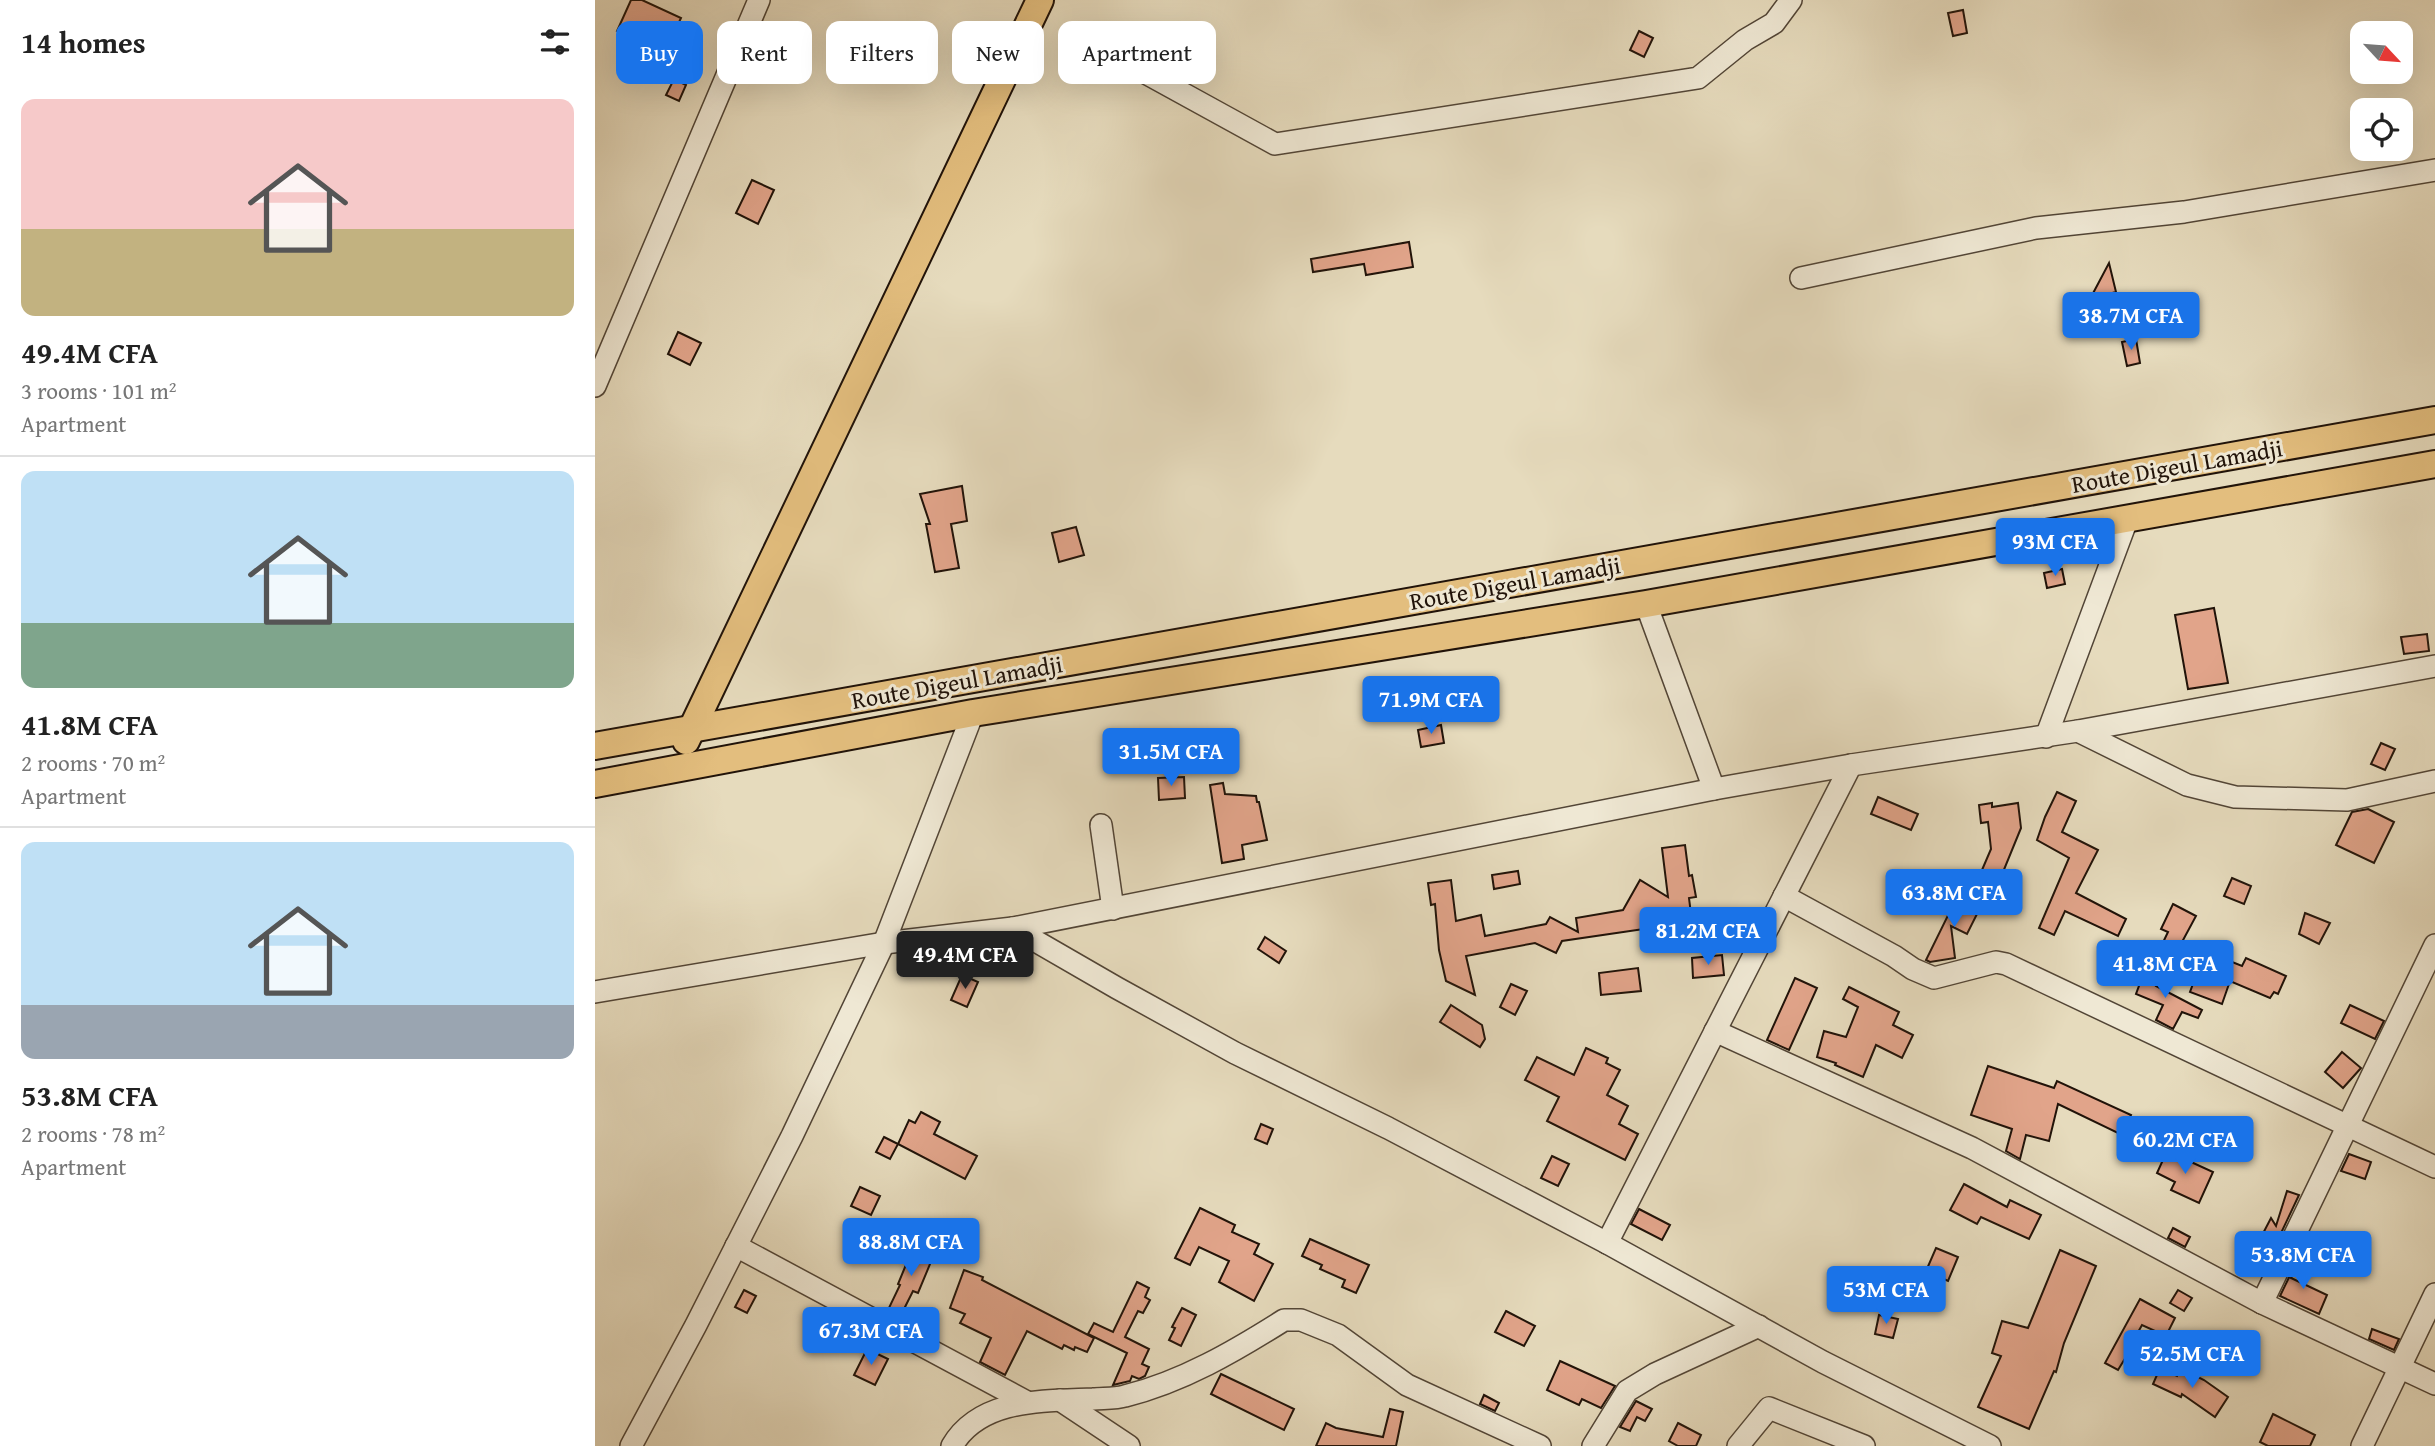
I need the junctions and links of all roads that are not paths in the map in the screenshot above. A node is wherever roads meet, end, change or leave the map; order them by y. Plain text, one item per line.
1 (759, 0) edge
2 (1039, 0) edge
3 (1791, 0) edge
4 (1166, 84) edge
5 (2435, 170) edge
6 (1801, 278) dead end
7 (595, 386) edge
8 (2435, 420) edge
9 (2435, 464) edge
10 (2128, 517) junction
11 (1646, 604) junction
12 (2435, 666) edge
13 (973, 713) junction
14 (691, 729) junction
15 (2078, 732) junction
16 (2046, 737) junction
17 (595, 746) edge
18 (1851, 765) junction
19 (671, 771) junction
20 (2435, 781) edge
21 (595, 784) edge
22 (1714, 789) junction
23 (1101, 825) dead end
24 (1784, 896) junction
25 (1112, 909) junction
26 (1013, 928) junction
27 (884, 943) junction
28 (2435, 945) edge
29 (595, 992) edge
30 (1715, 1031) junction
31 (2347, 1126) junction
32 (2435, 1167) edge
33 (1607, 1243) junction
34 (736, 1246) junction
35 (2435, 1294) edge
36 (2262, 1303) junction
37 (1759, 1326) junction
38 (2399, 1367) junction
39 (2435, 1384) edge
40 (1060, 1400) junction
41 (1027, 1402) junction
42 (1981, 1445) edge
43 (631, 1446) edge
44 (952, 1446) edge
45 (1129, 1446) edge
46 (1540, 1446) edge
47 (1593, 1446) edge
48 (1738, 1446) edge
49 (1864, 1446) edge
50 (2363, 1446) edge

1 - 7 street
2 - 14 main road
3 - 4 street
5 - 6 street
8 - 14 main road, Route Digeul Lamadji
9 - 10 main road, Route Digeul Lamadji
10 - 11 main road, Route Digeul Lamadji
10 - 16 street
11 - 13 main road, Route Digeul Lamadji
11 - 22 street
12 - 15 street
13 - 19 main road, Route Digeul Lamadji
13 - 27 street
14 - 17 main road, Route Digeul Lamadji
14 - 19 main road
15 - 16 street
15 - 20 street
16 - 18 street
18 - 22 street
18 - 24 street
19 - 21 main road, Route Digeul Lamadji
22 - 25 street
23 - 25 street
24 - 30 street
24 - 31 street
25 - 26 street
26 - 27 street
26 - 33 street
27 - 29 street
27 - 34 street
28 - 31 street
30 - 33 street
30 - 36 street
31 - 32 street
31 - 36 street
33 - 37 street
34 - 41 street
34 - 43 street
35 - 38 street
36 - 38 street
37 - 42 street
37 - 47 street
38 - 39 street
38 - 50 street
40 - 41 street
40 - 45 street
40 - 46 street
41 - 44 street
48 - 49 street

